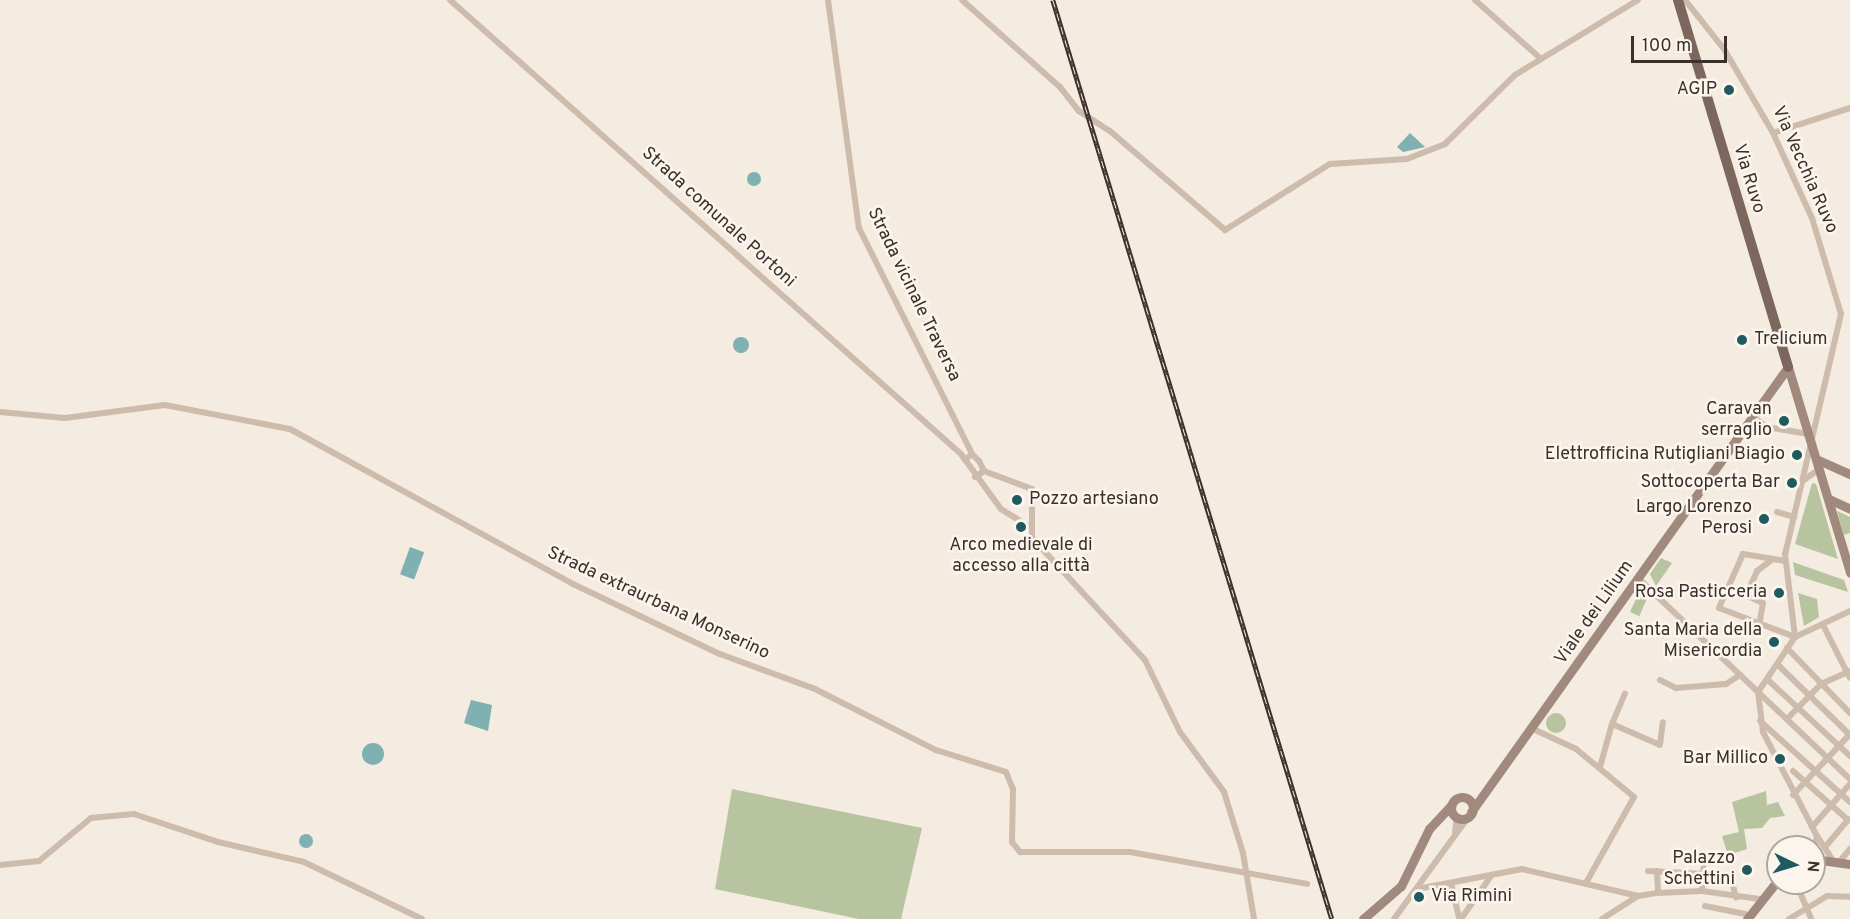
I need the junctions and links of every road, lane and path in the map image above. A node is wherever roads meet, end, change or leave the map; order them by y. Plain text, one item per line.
1 (450, 0) edge
2 (828, 0) edge
3 (962, 0) edge
4 (1475, 0) edge
5 (1638, 0) edge
6 (1678, 0) edge
7 (1685, 0) edge
8 (1540, 58) junction
9 (1850, 108) edge
10 (1773, 133) junction
11 (1788, 367) junction
12 (0, 412) edge
13 (1755, 418) junction
14 (1809, 437) junction
15 (972, 454) junction
16 (1816, 459) junction
17 (965, 460) junction
18 (1806, 466) junction
19 (1837, 469) junction
20 (984, 471) junction
21 (1821, 474) junction
22 (1850, 474) edge
23 (975, 477) junction
24 (1803, 481) junction
25 (1828, 499) junction
26 (1850, 509) edge
27 (1778, 512) dead end
28 (1794, 517) junction
29 (1028, 526) junction
30 (1765, 549) dead end
31 (1770, 559) junction
32 (1785, 561) junction
33 (1850, 573) edge
34 (1639, 579) junction
35 (1850, 611) edge
36 (1823, 625) junction
37 (1759, 626) junction
38 (1795, 637) junction
39 (1787, 648) junction
40 (1777, 664) junction
41 (1849, 674) edge
42 (1740, 675) junction
43 (1767, 678) junction
44 (1660, 680) dead end
45 (1821, 684) junction
46 (1758, 692) junction
47 (1625, 694) dead end
48 (1809, 696) junction
49 (1850, 699) edge
50 (1842, 705) junction
51 (1798, 707) junction
52 (1850, 713) edge
53 (1786, 719) junction
54 (1760, 721) junction
55 (1663, 722) dead end
56 (1612, 724) junction
57 (1533, 729) junction
58 (1850, 734) edge
59 (1839, 746) junction
60 (1850, 756) edge
61 (1828, 758) junction
62 (1600, 766) junction
63 (1816, 770) junction
64 (1793, 771) dead end
65 (1850, 779) edge
66 (1805, 782) junction
67 (1850, 784) edge
68 (1489, 788) junction
69 (1841, 794) junction
70 (1793, 795) junction
71 (1467, 799) junction
72 (1850, 802) edge
73 (1451, 805) junction
74 (1831, 805) junction
75 (1470, 814) junction
76 (1456, 817) junction
77 (1849, 819) edge
78 (1431, 826) junction
79 (1812, 827) junction
80 (1816, 835) edge
81 (1449, 845) junction
82 (1826, 846) joint
83 (1850, 849) edge
84 (1826, 860) edge
85 (1836, 860) junction
86 (1704, 862) dead end
87 (1850, 864) edge
88 (0, 865) edge
89 (1648, 871) dead end
90 (1657, 871) junction
91 (1246, 872) junction
92 (1704, 874) junction
93 (1491, 875) junction
94 (1732, 882) dead end
95 (1451, 883) junction
96 (1586, 883) junction
97 (1307, 884) dead end
98 (1717, 885) dead end
99 (1417, 889) junction
100 (1702, 891) junction
101 (1766, 892) edge
102 (1658, 893) junction
103 (1716, 894) junction
104 (1802, 895) edge
105 (1638, 896) junction
106 (1736, 897) junction
107 (1848, 897) edge
108 (1759, 899) junction
109 (1807, 905) junction
110 (1705, 906) dead end
111 (1746, 917) edge
112 (423, 919) edge
113 (1254, 919) edge
114 (1363, 919) edge
115 (1394, 919) edge
116 (1460, 919) edge
117 (1602, 919) edge
118 (1789, 919) edge
119 (1811, 919) edge

1 - 17 street, Strada comunale Portoni
2 - 15 street, Strada vicinale Traversa
3 - 8 street
4 - 8 street
5 - 8 street
6 - 11 main road, Via Ruvo
7 - 10 street, Via Vecchia Ruvo
9 - 10 street
10 - 14 street, Via Vecchia Ruvo
11 - 13 main road, Viale dei Lilium
11 - 14 main road
12 - 91 street, Strada extraurbana Monserino
13 - 14 street
13 - 34 main road, Viale dei Lilium
14 - 16 main road
14 - 18 street, Via Vecchia Ruvo
15 - 17 street
15 - 20 street, Strada vicinale Traversa
16 - 18 street
16 - 19 main road
16 - 21 main road
17 - 23 street, Strada comunale Portoni
18 - 24 street, Via Vecchia Ruvo
19 - 21 main road
19 - 22 main road
20 - 23 street
20 - 29 street
21 - 24 street
21 - 25 main road
23 - 29 street, Strada comunale Portoni
24 - 28 street, Via Vecchia Ruvo
25 - 26 main road
25 - 33 main road
27 - 28 street
28 - 32 street, Via Vecchia Ruvo
29 - 91 street
30 - 31 street
31 - 32 street
31 - 37 street
31 - 37 street
32 - 38 street, Via Vecchia Ruvo
34 - 42 street
34 - 57 main road, Viale dei Lilium
35 - 36 street
36 - 38 street
36 - 41 street
37 - 38 street
38 - 39 street
39 - 40 street
39 - 45 street
40 - 43 street
40 - 48 street
41 - 45 street
42 - 44 street
42 - 46 street
43 - 46 street
43 - 51 street
45 - 48 street
45 - 50 street
46 - 53 street
46 - 54 street
47 - 56 street
48 - 51 street
48 - 58 street
49 - 50 street
50 - 52 street
51 - 53 street
51 - 59 street
53 - 61 street
54 - 63 street
54 - 70 street
55 - 56 street
56 - 62 street
57 - 62 street
57 - 68 main road, Viale dei Lilium
58 - 59 street
59 - 60 street
59 - 61 street
61 - 63 street
61 - 65 street
62 - 96 street
63 - 66 street
63 - 69 street
64 - 66 street
66 - 70 street
66 - 74 street
67 - 69 street
68 - 71 main road, Viale dei Lilium
68 - 75 main road, Viale dei Lilium
69 - 72 street
69 - 74 street
70 - 79 street
71 - 73 main road, Viale dei Lilium
71 - 75 main road
73 - 76 main road
73 - 78 main road, Viale dei Lilium
74 - 77 street
74 - 79 street
75 - 76 main road
75 - 81 street
76 - 78 main road
76 - 81 street
77 - 82 street
78 - 114 main road, Viale dei Lilium
79 - 80 street
81 - 99 street
82 - 85 street
83 - 85 street
84 - 85 main road
85 - 87 main road
86 - 92 street
88 - 112 street
89 - 90 street
90 - 92 street
90 - 102 street
91 - 97 street
91 - 113 street
92 - 100 street
93 - 95 street
93 - 96 street
93 - 116 street
94 - 106 street
95 - 99 street
95 - 116 street
96 - 105 street
98 - 103 street
99 - 115 street
100 - 102 street
100 - 103 street
101 - 108 main road
102 - 105 street
103 - 106 street
104 - 109 street
105 - 117 street
106 - 108 street
107 - 109 street
108 - 111 main road
109 - 118 street
109 - 119 street
110 - 111 street

